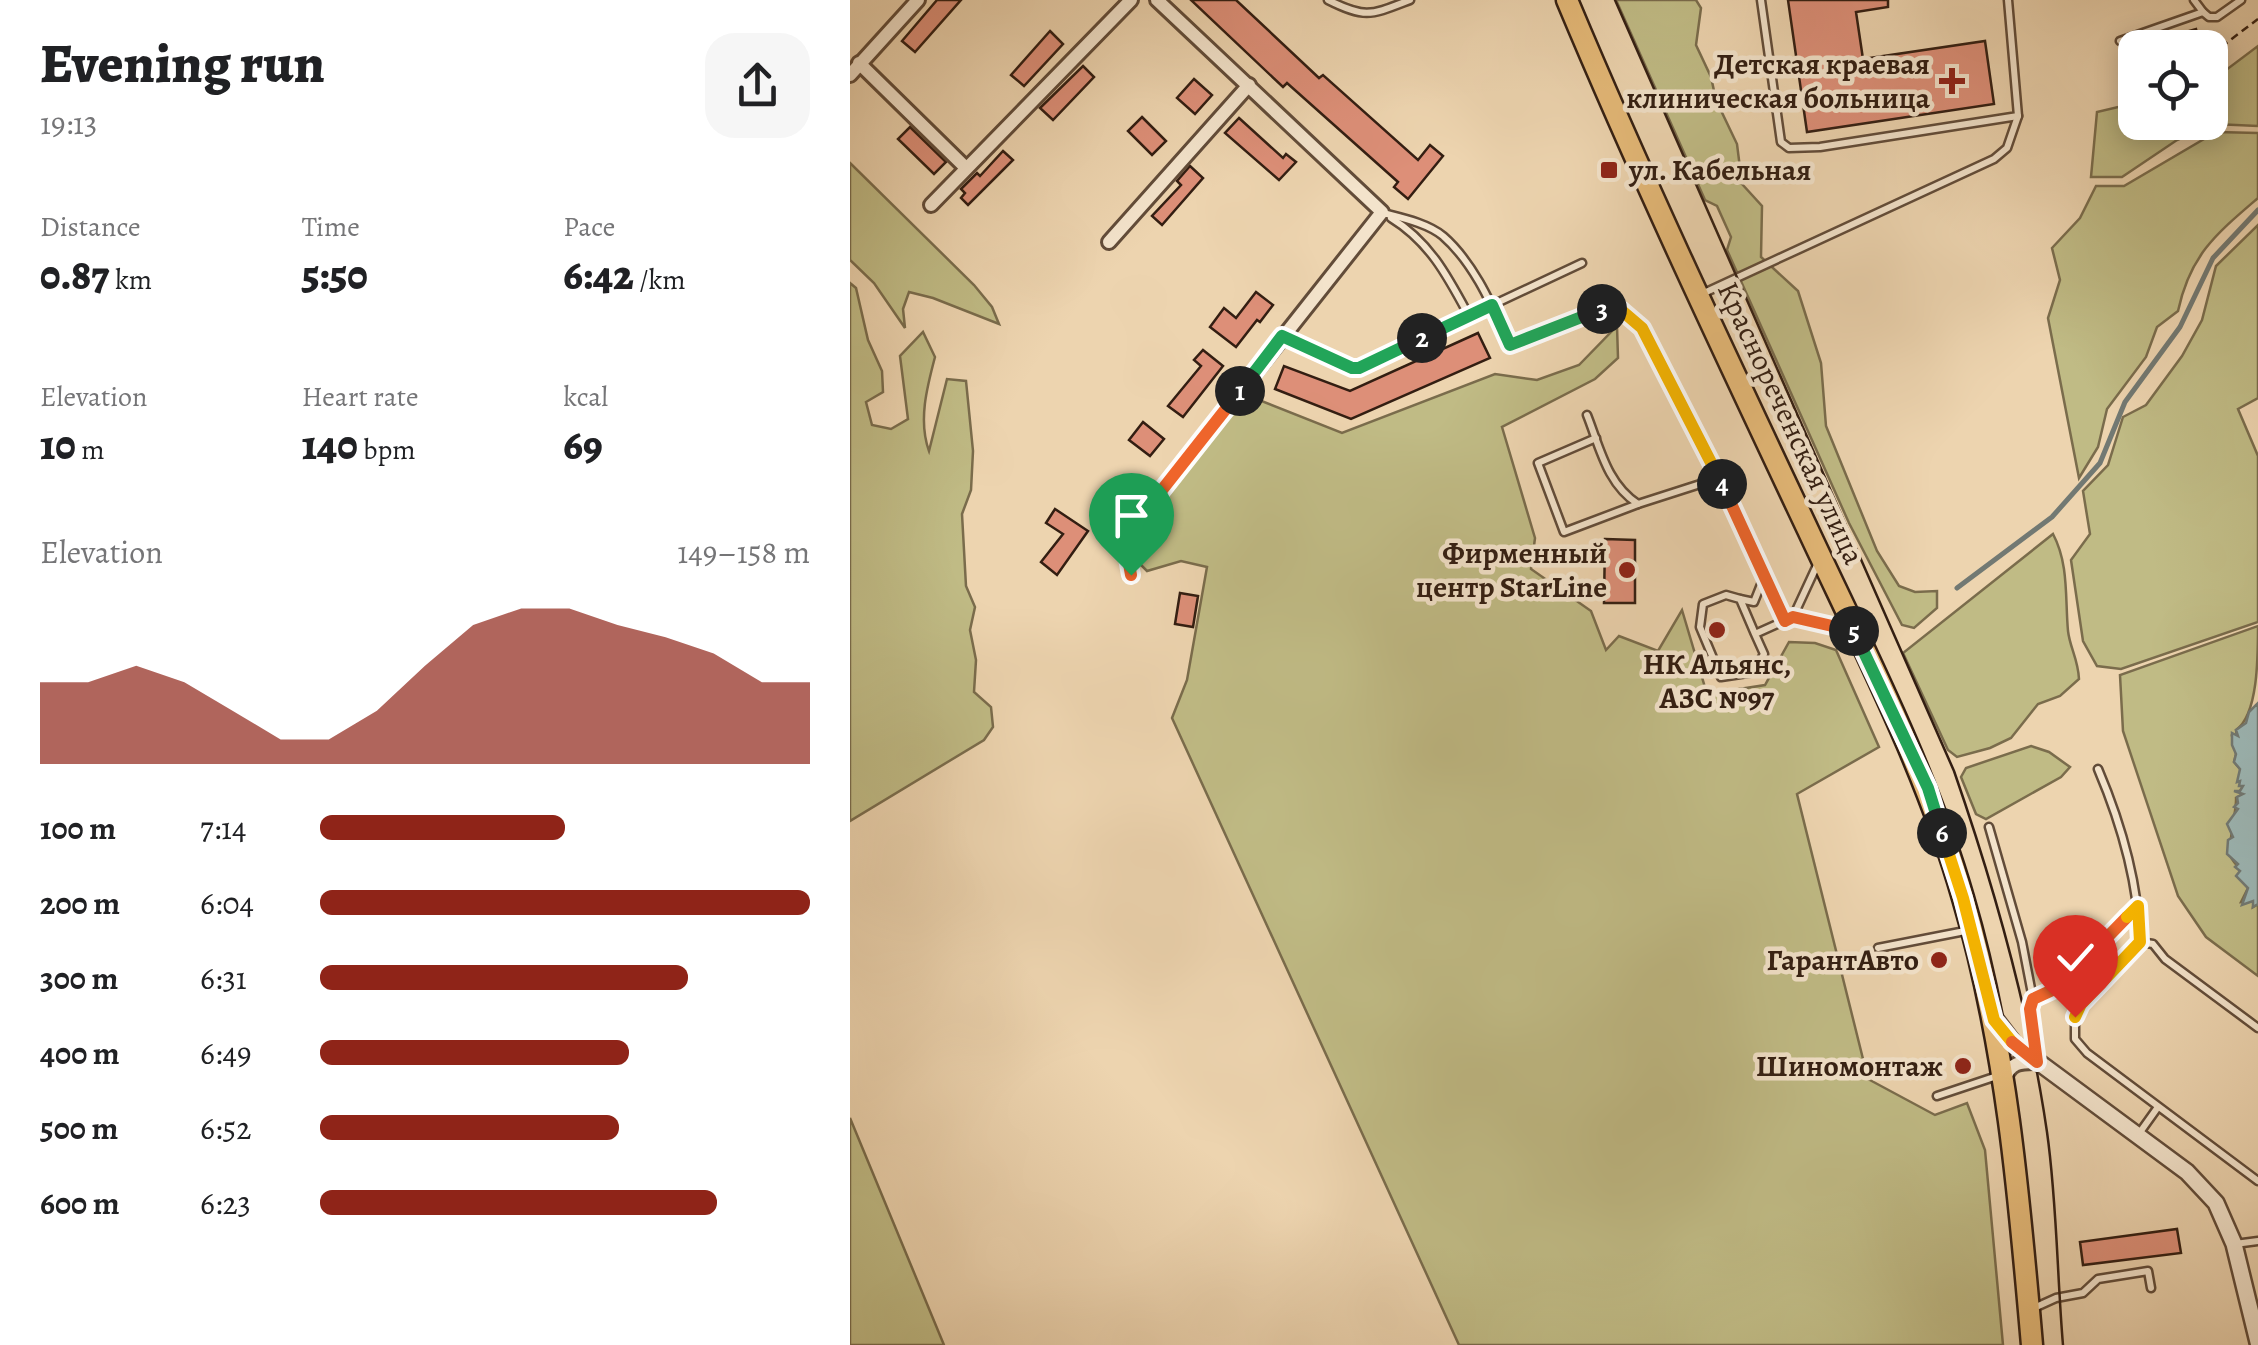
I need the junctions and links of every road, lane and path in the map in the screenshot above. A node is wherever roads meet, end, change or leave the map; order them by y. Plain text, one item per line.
1 (918, 0) edge
2 (1131, 0) edge
3 (1157, 0) edge
4 (1328, 0) edge
5 (1410, 0) edge
6 (1567, 0) edge
7 (1761, 0) edge
8 (2008, 0) edge
9 (2194, 0) edge
10 (2241, 0) edge
11 (2203, 12) junction
12 (2258, 19) edge
13 (2153, 30) edge
14 (2228, 43) edge
15 (854, 69) edge
16 (1250, 84) junction
17 (2018, 116) junction
18 (966, 168) junction
19 (932, 205) dead end
20 (1382, 212) junction
21 (1109, 242) dead end
22 (1582, 263) dead end
23 (1698, 296) junction
24 (1492, 305) junction
25 (1469, 316) junction
26 (1282, 336) junction
27 (1587, 415) dead end
28 (1596, 438) junction
29 (1719, 478) junction
30 (1638, 504) junction
31 (1820, 557) junction
32 (1131, 575) dead end
33 (1764, 576) junction
34 (1740, 599) junction
35 (1789, 619) junction
36 (1856, 632) junction
37 (1755, 634) junction
38 (2098, 769) dead end
39 (1990, 827) dead end
40 (2138, 906) junction
41 (1972, 930) junction
42 (2140, 942) junction
43 (1878, 948) dead end
44 (2033, 999) junction
45 (1994, 1020) junction
46 (2258, 1028) edge
47 (2037, 1062) junction
48 (2003, 1078) junction
49 (1937, 1096) dead end
50 (2158, 1107) junction
51 (2138, 1136) junction
52 (2258, 1181) edge
53 (2258, 1242) edge
54 (2234, 1244) junction
55 (2027, 1285) junction
56 (2151, 1288) dead end
57 (2056, 1298) junction
58 (2030, 1312) junction
59 (2258, 1342) edge
60 (2032, 1345) edge

1 - 15 street
2 - 18 street
3 - 16 street
4 - 5 lane
6 - 23 main road, Краснореченская улица
7 - 17 lane
8 - 17 lane
9 - 11 lane
10 - 11 lane
11 - 13 lane
12 - 14 path
15 - 18 street
16 - 20 street
16 - 21 street
17 - 23 lane
18 - 19 street
20 - 24 lane
20 - 25 lane
20 - 26 street
22 - 24 lane
23 - 31 main road, Краснореченская улица
24 - 25 lane
24 - 29 lane
25 - 26 lane
26 - 32 street
27 - 28 lane
28 - 30 lane
28 - 30 lane
29 - 30 lane
29 - 33 lane
31 - 35 lane
31 - 36 main road, Краснореченская улица
33 - 34 lane
33 - 35 lane
34 - 37 lane
34 - 37 lane
35 - 36 lane
35 - 37 lane
36 - 41 main road, Краснореченская улица
38 - 40 lane
39 - 44 lane
40 - 42 lane
40 - 44 lane
41 - 43 lane
41 - 45 main road, Краснореченская улица
42 - 46 lane
42 - 50 lane
44 - 47 lane
45 - 47 street
45 - 48 main road, Краснореченская улица
47 - 48 street
47 - 51 street
48 - 49 lane
48 - 55 main road, Краснореченская улица
50 - 51 lane
50 - 52 lane
51 - 54 street
53 - 54 lane
54 - 59 street
55 - 57 lane
55 - 58 main road, Краснореченская улица
56 - 57 lane
57 - 58 lane
58 - 60 main road, Краснореченская улица

